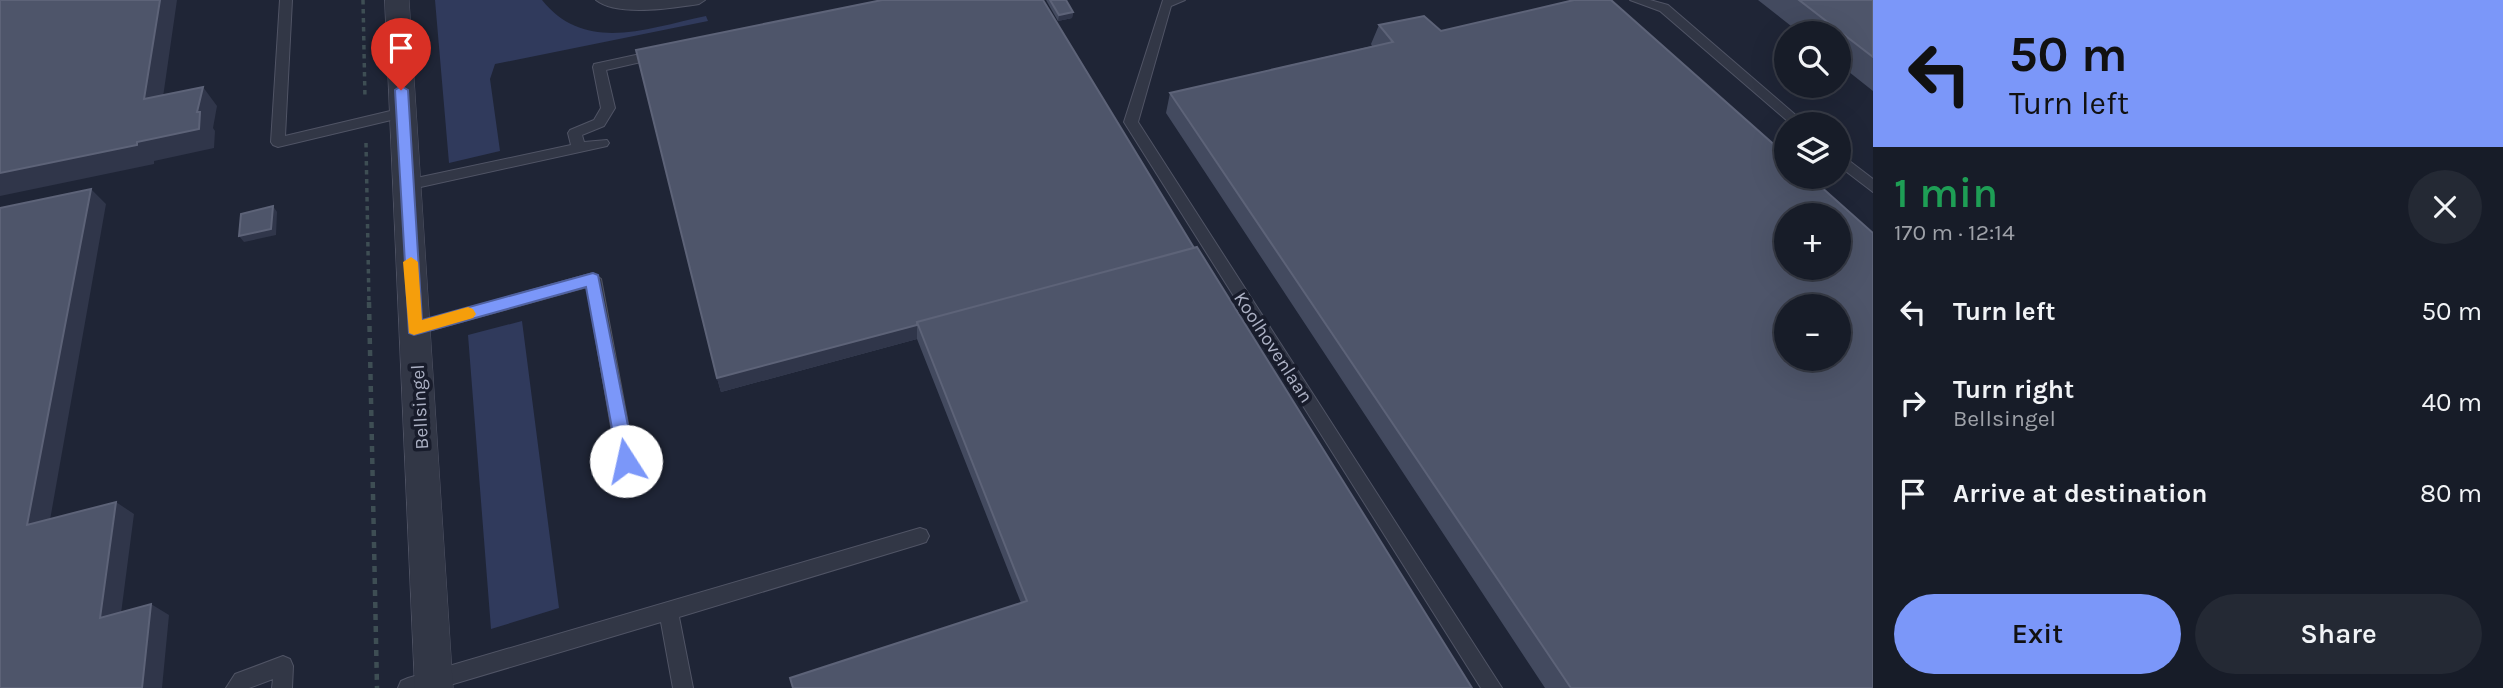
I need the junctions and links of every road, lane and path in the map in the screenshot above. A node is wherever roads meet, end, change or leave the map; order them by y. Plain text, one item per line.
1 (286, 0) edge
2 (363, 0) edge
3 (397, 0) edge
4 (602, 0) edge
5 (699, 0) edge
6 (1180, 0) edge
7 (1636, 0) edge
8 (677, 50) edge
9 (1785, 112) edge
10 (402, 113) junction
11 (365, 122) junction
12 (601, 143) dead end
13 (578, 148) junction
14 (1851, 168) edge
15 (407, 186) junction
16 (1873, 187) edge
17 (414, 328) junction
18 (626, 461) dead end
19 (920, 536) dead end
20 (668, 610) junction
21 (425, 685) edge
22 (236, 688) edge
23 (282, 688) edge
24 (377, 688) edge
25 (683, 688) edge
26 (1492, 688) edge

1 - 11 lane
2 - 11 path
3 - 10 street, Bellsingel
4 - 5 lane
6 - 26 lane, Koolhovenlaan
7 - 9 lane
8 - 13 lane
10 - 11 lane
10 - 15 street, Bellsingel
11 - 24 path
12 - 13 lane
13 - 15 lane
14 - 16 lane
15 - 17 street, Bellsingel
17 - 18 lane
17 - 21 street, Bellsingel
19 - 20 lane
20 - 21 lane
20 - 25 lane
22 - 23 lane

